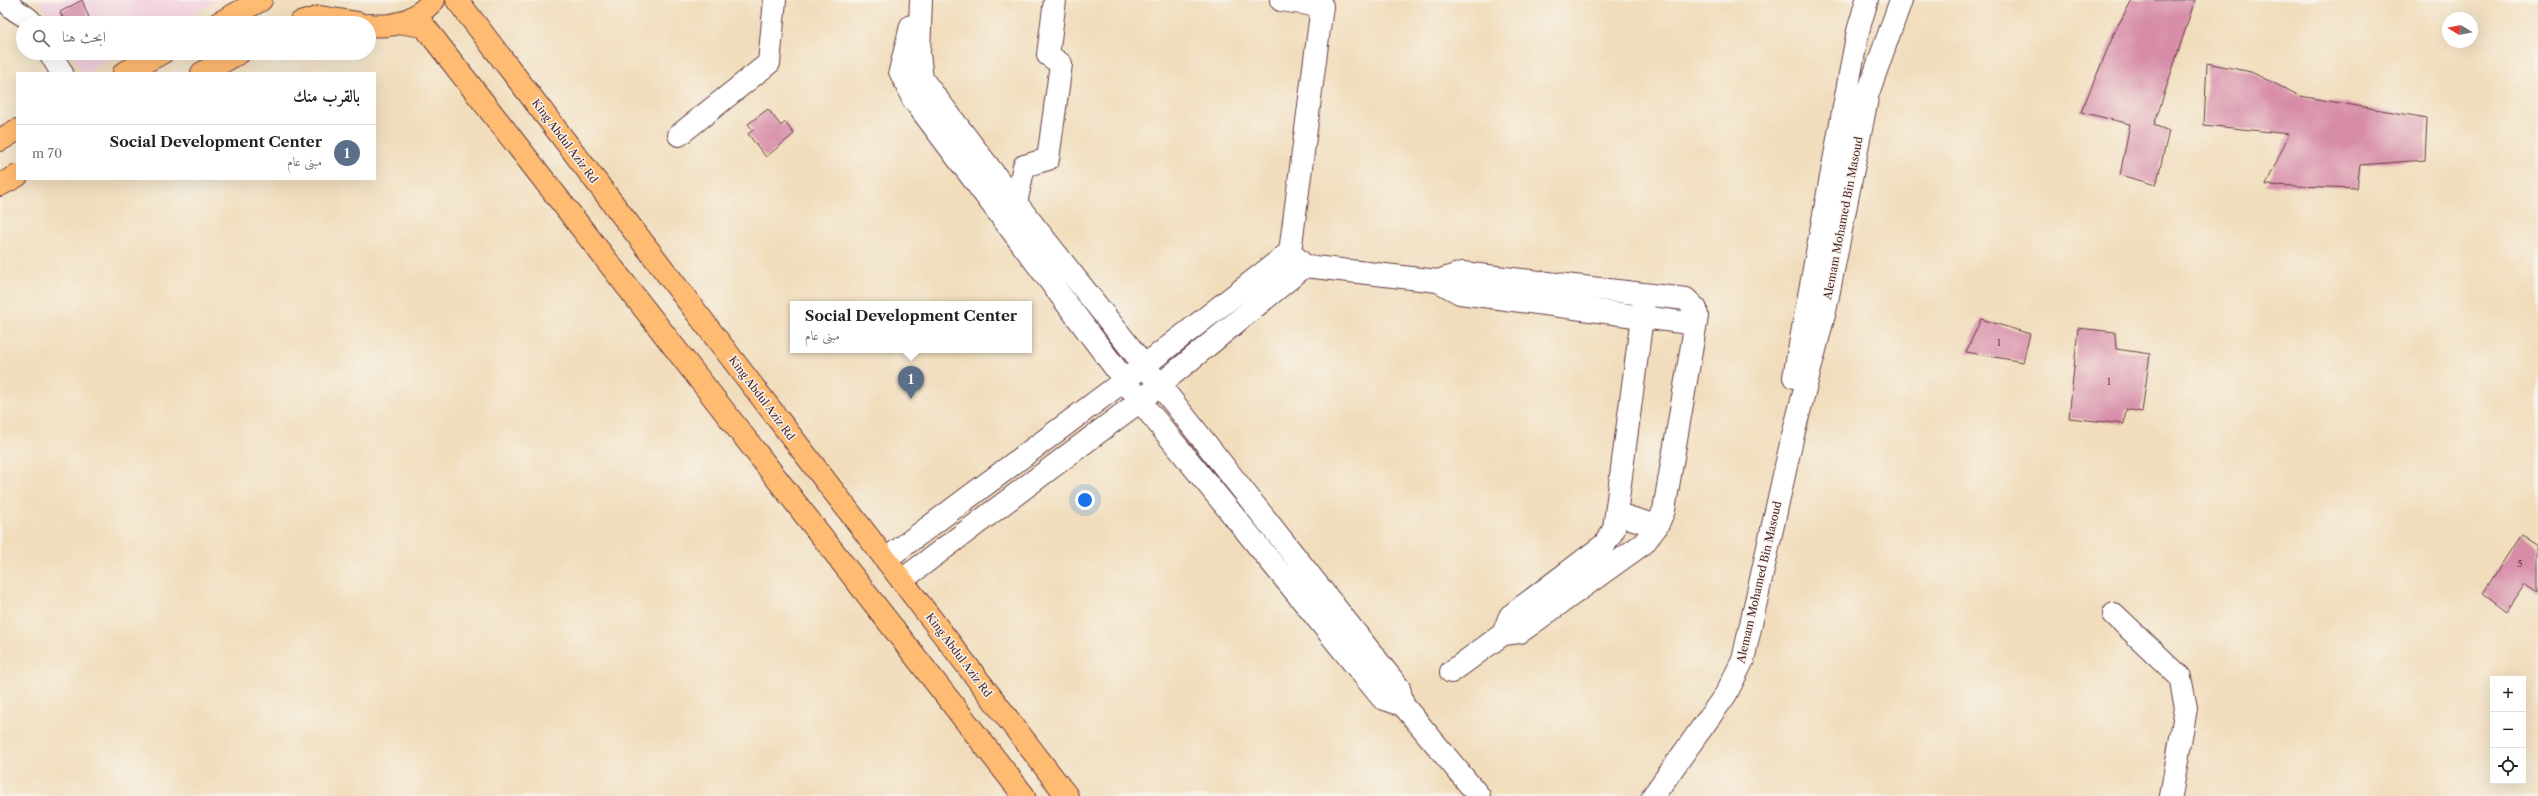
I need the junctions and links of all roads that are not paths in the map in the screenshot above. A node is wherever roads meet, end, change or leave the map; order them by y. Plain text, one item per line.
1 (6, 0) edge
2 (261, 0) edge
3 (331, 0) edge
4 (434, 0) edge
5 (457, 0) edge
6 (775, 0) edge
7 (917, 0) edge
8 (921, 0) edge
9 (1055, 0) edge
10 (1281, 0) edge
11 (1867, 0) edge
12 (1899, 2) edge
13 (22, 16) edge
14 (232, 16) edge
15 (347, 16) edge
16 (404, 23) junction
17 (376, 26) edge
18 (54, 60) edge
19 (149, 60) edge
20 (225, 60) edge
21 (61, 72) edge
22 (126, 72) edge
23 (204, 72) edge
24 (16, 131) edge
25 (679, 135) dead end
26 (0, 140) edge
27 (16, 177) edge
28 (0, 185) edge
29 (1016, 202) junction
30 (1298, 259) junction
31 (1438, 281) junction
32 (1645, 294) junction
33 (1642, 317) junction
34 (1696, 324) junction
35 (1145, 365) junction
36 (1124, 380) junction
37 (1159, 385) junction
38 (1140, 401) junction
39 (1792, 439) junction
40 (1617, 514) junction
41 (1657, 526) junction
42 (886, 559) junction
43 (902, 580) junction
44 (2114, 614) dead end
45 (1503, 634) junction
46 (1451, 672) dead end
47 (1403, 705) junction
48 (1044, 766) junction
49 (1021, 792) edge
50 (1066, 796) edge
51 (1479, 796) edge
52 (1653, 796) edge
53 (2171, 796) edge

1 - 13 street
2 - 14 main road
3 - 15 main road
4 - 16 main road
5 - 42 main road, King Abdul Aziz Rd
6 - 25 street
7 - 36 street
8 - 29 street
9 - 29 street
10 - 30 street
11 - 39 street, Alemam Mohamed Bin Masoud
12 - 39 street, Alemam Mohamed Bin Masoud
16 - 17 main road
16 - 49 main road
18 - 21 street
19 - 22 main road
20 - 23 main road
24 - 26 main road
27 - 28 main road
29 - 35 street
30 - 31 street
30 - 35 street
30 - 37 street
31 - 32 street
31 - 33 street
32 - 33 street
32 - 34 street
33 - 34 street
33 - 40 street
34 - 41 street
35 - 36 street
35 - 37 street
36 - 38 street
36 - 42 street
37 - 38 street
37 - 47 street
38 - 43 street
38 - 47 street
39 - 52 street, Alemam Mohamed Bin Masoud
40 - 41 street
40 - 45 street
41 - 45 street
42 - 43 main road, King Abdul Aziz Rd
43 - 48 main road, King Abdul Aziz Rd
44 - 53 street
45 - 46 street
47 - 51 street
48 - 49 main road
48 - 50 main road, King Abdul Aziz Rd

